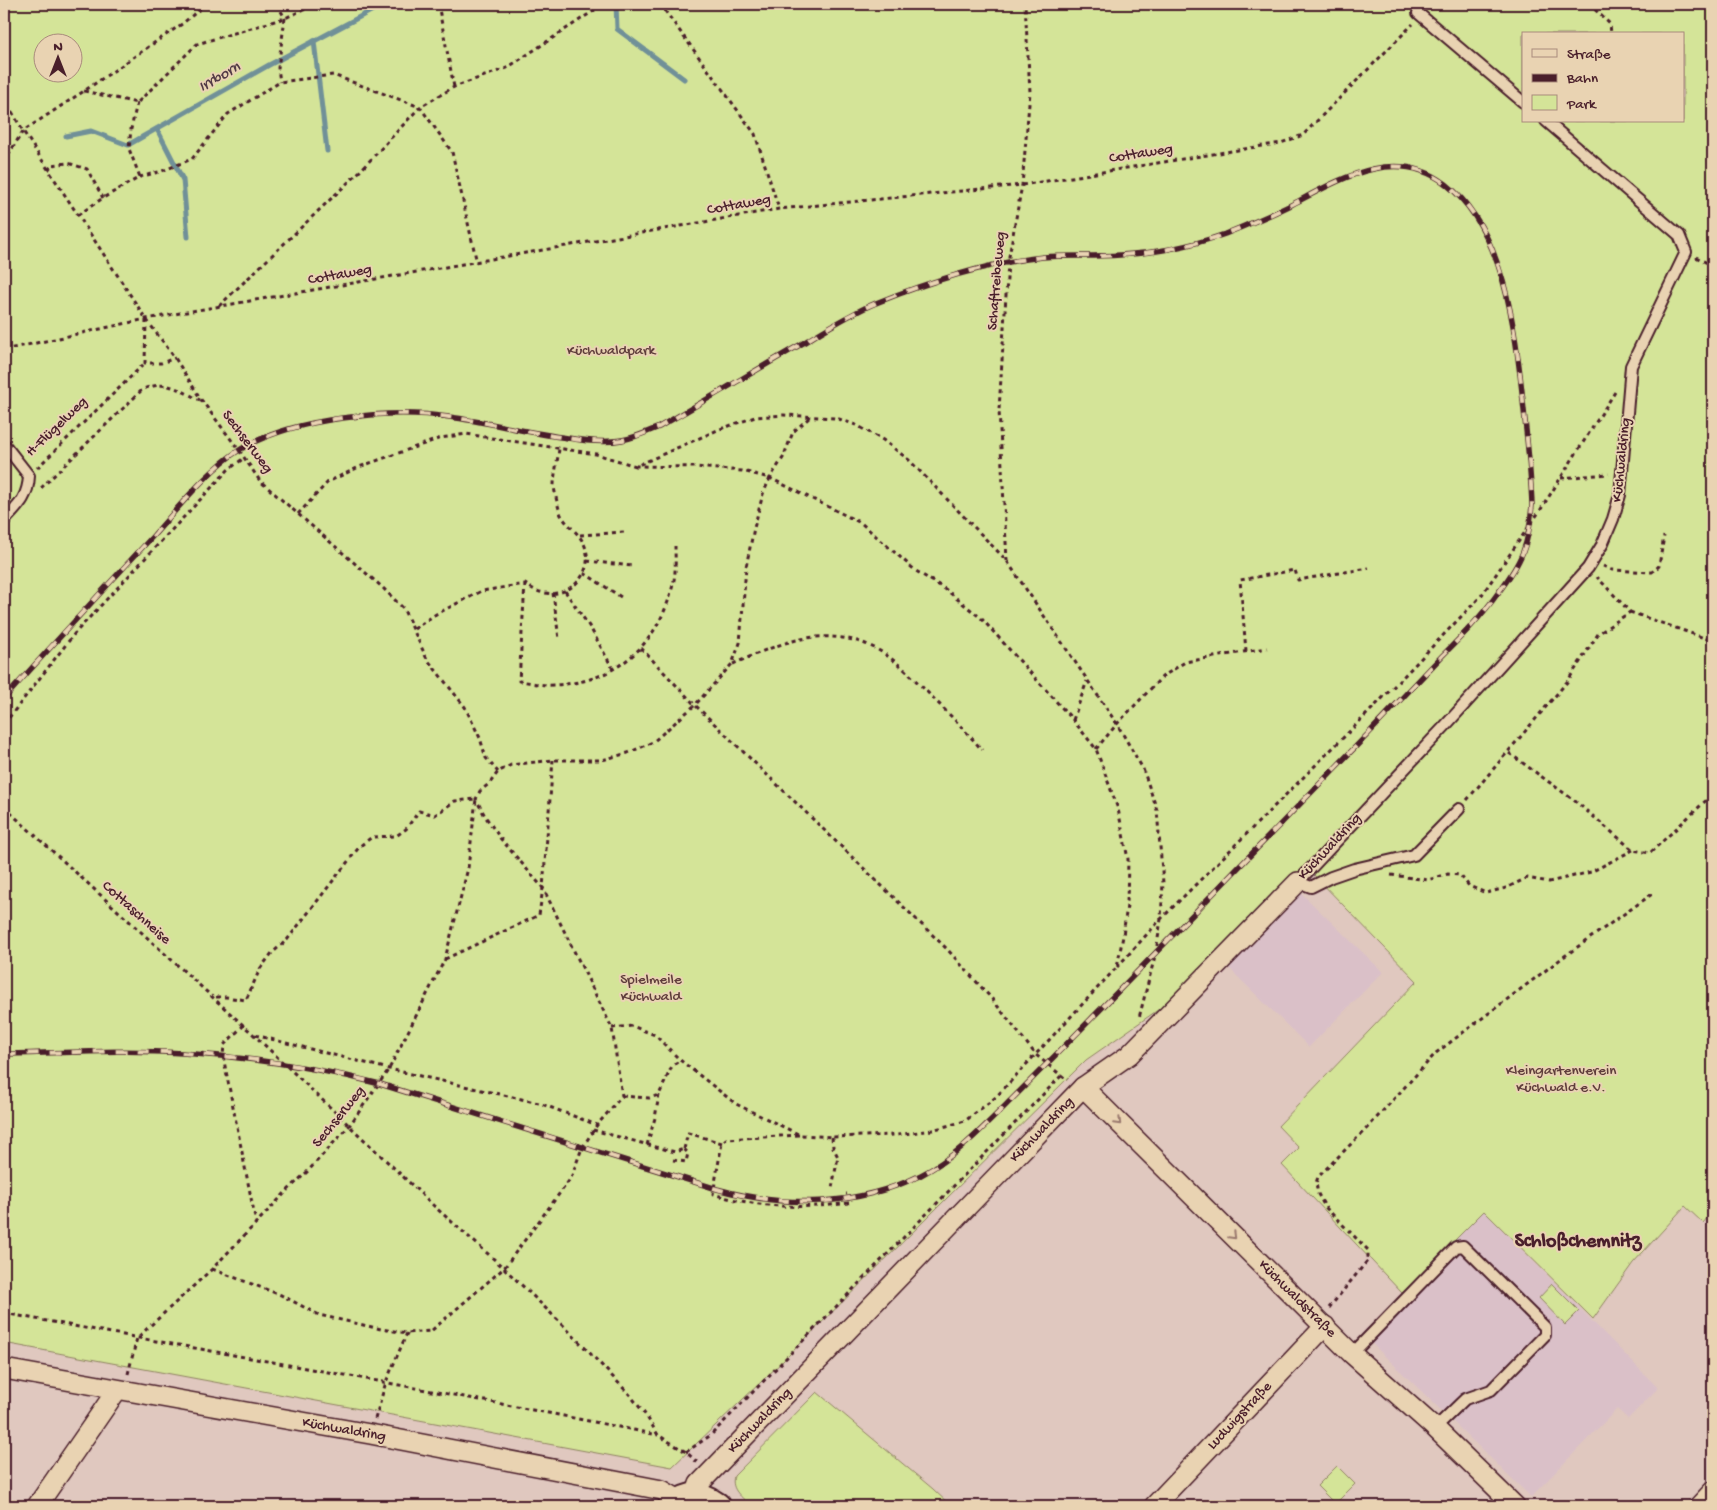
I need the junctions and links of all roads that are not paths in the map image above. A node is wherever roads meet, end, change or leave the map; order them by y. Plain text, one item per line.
1 (1418, 13) road end
2 (1522, 101) edge
3 (1547, 122) edge
4 (4, 444) edge
5 (4, 521) edge
6 (1459, 809) road end
7 (1298, 882) junction
8 (1083, 1087) junction
9 (1322, 1323) junction
10 (1352, 1354) junction
11 (4, 1369) edge
12 (119, 1391) junction
13 (1435, 1428) junction
14 (1713, 1491) edge
15 (691, 1502) edge
16 (1160, 1504) edge
17 (37, 1506) edge
18 (1515, 1506) edge
19 (1699, 1506) edge

1 - 2 lane
3 - 7 lane, Küchwaldring
4 - 5 lane, H-Flügelweg
6 - 7 lane
7 - 8 street, Küchwaldring
8 -> 9 street, Küchwaldstraße
8 - 15 street, Küchwaldring
9 - 10 street, Küchwaldstraße
9 - 16 street, Ludwigstraße
10 - 13 street, Küchwaldstraße
10 - 13 lane
11 - 12 street, Küchwaldring
12 - 15 street, Küchwaldring
12 - 17 street
13 - 18 street, Küchwaldstraße
14 - 19 street

